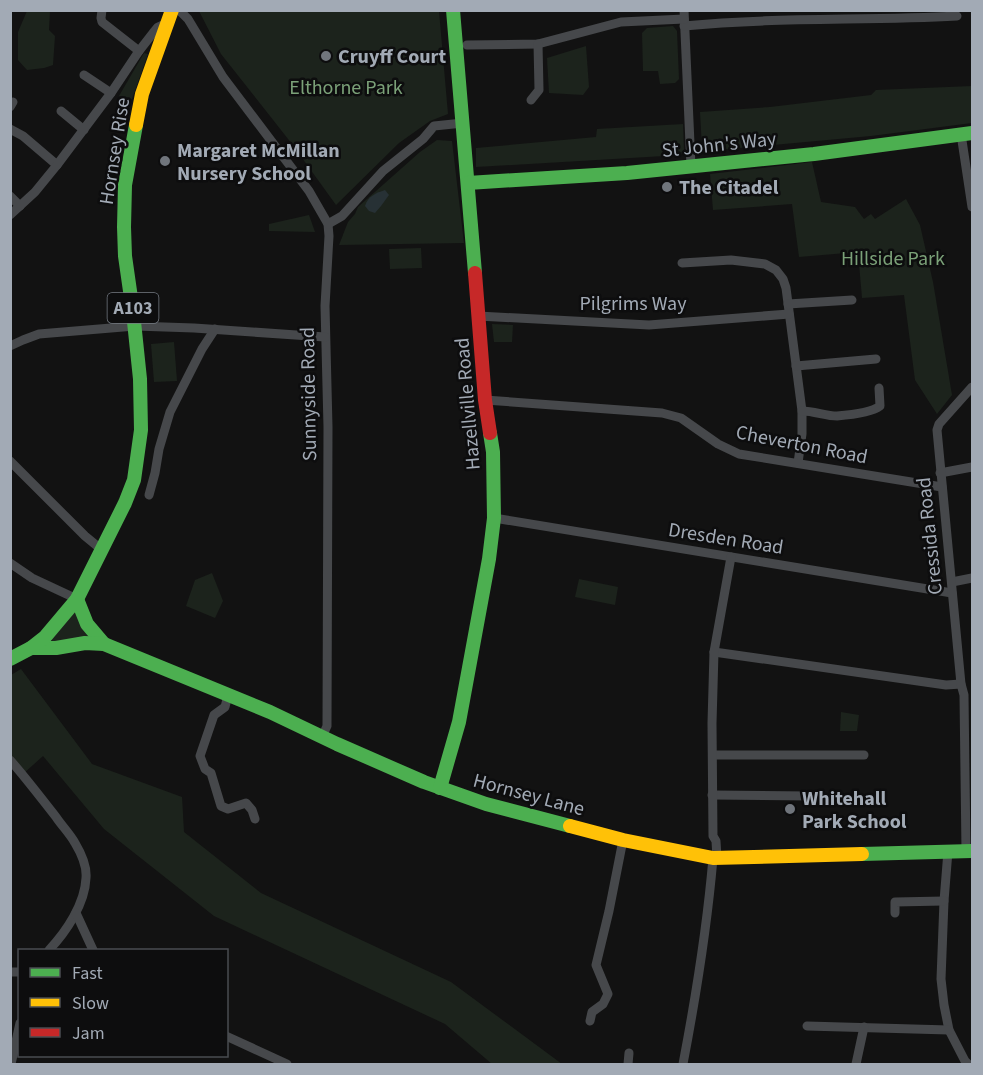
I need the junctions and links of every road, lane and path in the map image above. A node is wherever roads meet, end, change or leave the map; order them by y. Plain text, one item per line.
1 (102, 10) edge
2 (179, 10) edge
3 (453, 10) edge
4 (957, 16) dead end
5 (170, 17) edge
6 (684, 18) edge
7 (538, 44) junction
8 (468, 45) dead end
9 (139, 51) junction
10 (84, 75) dead end
11 (111, 93) junction
12 (531, 100) dead end
13 (61, 111) dead end
14 (463, 123) junction
15 (10, 129) edge
16 (84, 130) junction
17 (967, 134) edge
18 (57, 165) junction
19 (691, 166) junction
20 (468, 183) junction
21 (10, 196) edge
22 (972, 207) edge
23 (18, 211) edge
24 (328, 224) junction
25 (682, 263) dead end
26 (852, 300) dead end
27 (788, 304) junction
28 (789, 314) junction
29 (478, 315) junction
30 (135, 326) junction
31 (215, 329) junction
32 (325, 337) junction
33 (10, 346) edge
34 (876, 359) dead end
35 (796, 366) junction
36 (972, 387) edge
37 (879, 388) dead end
38 (485, 400) junction
39 (802, 411) junction
40 (10, 461) edge
41 (798, 463) junction
42 (972, 467) edge
43 (940, 472) junction
44 (942, 487) junction
45 (149, 495) dead end
46 (494, 518) junction
47 (102, 550) junction
48 (731, 557) junction
49 (10, 563) edge
50 (972, 578) edge
51 (952, 582) junction
52 (952, 593) junction
53 (76, 599) junction
54 (45, 637) junction
55 (104, 644) junction
56 (72, 645) junction
57 (31, 648) junction
58 (714, 652) junction
59 (11, 659) edge
60 (961, 684) junction
61 (968, 694) edge
62 (228, 695) junction
63 (322, 737) junction
64 (713, 755) junction
65 (864, 755) dead end
66 (10, 760) edge
67 (440, 788) junction
68 (712, 795) junction
69 (809, 795) dead end
70 (255, 819) dead end
71 (623, 840) junction
72 (969, 851) edge
73 (948, 852) junction
74 (715, 858) junction
75 (944, 901) junction
76 (76, 913) junction
77 (895, 914) dead end
78 (51, 949) edge
79 (92, 949) edge
80 (590, 1020) dead end
81 (807, 1026) dead end
82 (864, 1027) junction
83 (949, 1030) junction
84 (18, 1032) edge
85 (228, 1037) edge
86 (629, 1053) dead end
87 (965, 1063) edge
88 (11, 1065) edge
89 (287, 1065) edge
90 (628, 1065) edge
91 (683, 1065) edge
92 (856, 1065) edge

1 - 9 street
2 - 24 street
3 - 14 main road, Hazellville Road
4 - 6 street
5 - 9 street
5 - 30 main road, Hornsey Rise / A103
6 - 7 street
6 - 19 street
7 - 8 street
7 - 12 street
9 - 11 street
10 - 11 street
11 - 16 street
13 - 16 street
14 - 20 main road, Hazellville Road
14 - 24 street
15 - 18 street
16 - 18 street
17 - 19 main road, St John's Way
17 - 22 street
18 - 23 street
19 - 20 main road, St John's Way
20 - 29 main road, Hazellville Road
21 - 23 street
24 - 32 street, Sunnyside Road
25 - 27 street
26 - 27 street
27 - 28 street
28 - 29 street, Pilgrims Way
28 - 35 street
29 - 38 main road, Hazellville Road
30 - 31 street
30 - 33 street
30 - 47 main road, Hornsey Rise / A103
31 - 32 street
31 - 45 street
32 - 63 street, Sunnyside Road
34 - 35 street
35 - 39 street
36 - 43 street, Cressida Road
37 - 39 street
38 - 41 street, Cheverton Road
38 - 46 main road, Hazellville Road
39 - 41 street
40 - 47 street
41 - 44 street, Cheverton Road
42 - 43 street
43 - 44 street, Cressida Road
44 - 51 street, Cressida Road
46 - 48 street, Dresden Road
46 - 67 main road, Hazellville Road
47 - 53 main road, Hornsey Rise / A103
48 - 52 street, Dresden Road
48 - 58 street
49 - 53 street
50 - 51 street
51 - 52 street, Cressida Road
52 - 60 street, Cressida Road
53 - 54 main road, Hornsey Rise / A103
53 - 55 main road, Hornsey Lane
54 - 56 main road, Hornsey Lane
54 - 57 main road, A103
55 - 56 main road, Hornsey Lane
55 - 62 main road, Hornsey Lane
56 - 57 main road, Hornsey Lane
57 - 59 main road, A103
58 - 60 street
58 - 64 street
60 - 61 street, Cressida Road
61 - 72 street, Cressida Road
62 - 63 main road, Hornsey Lane
62 - 70 street
63 - 67 main road, Hornsey Lane
64 - 65 street
64 - 68 street
66 - 76 street
67 - 71 main road, Hornsey Lane
68 - 69 street
68 - 74 street
71 - 74 main road, Hornsey Lane
71 - 80 street
72 - 73 main road, Hornsey Lane
73 - 74 main road, Hornsey Lane
73 - 75 street
74 - 91 street
75 - 77 street
75 - 83 street
76 - 78 street
76 - 79 street
81 - 82 street
82 - 83 street
82 - 92 street
83 - 87 street
84 - 88 street
85 - 89 street
86 - 90 street

